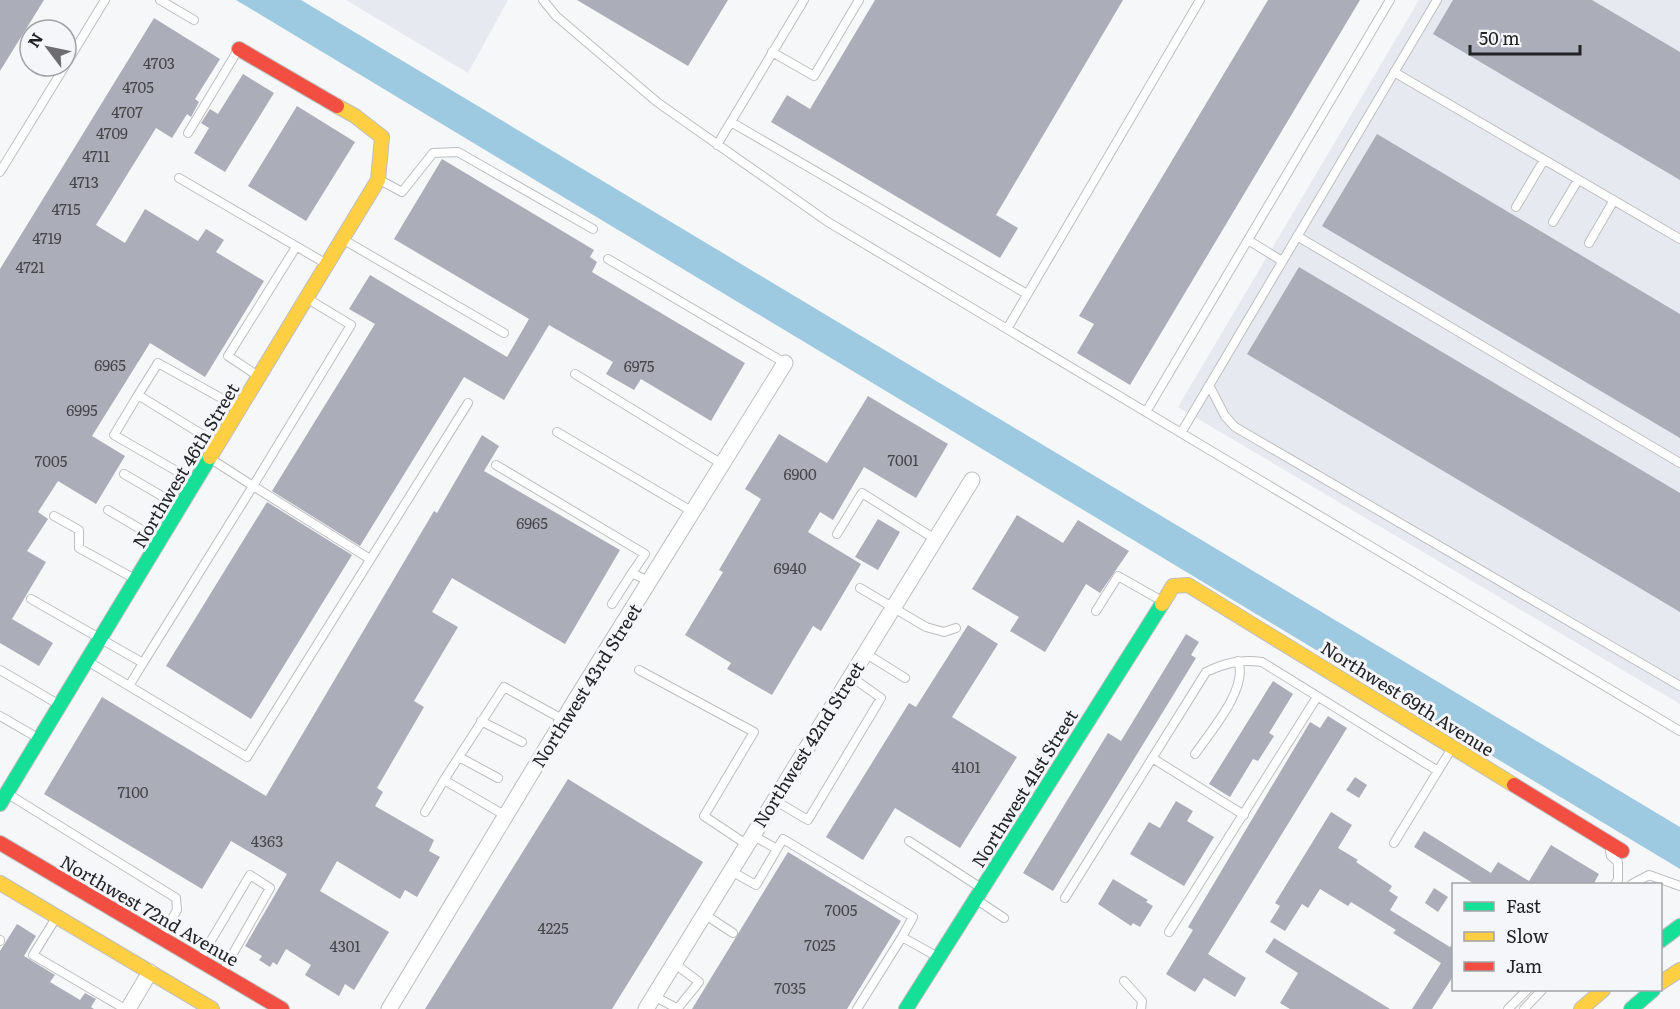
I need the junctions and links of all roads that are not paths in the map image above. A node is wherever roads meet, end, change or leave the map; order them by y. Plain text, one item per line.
1 (105, 0) edge
2 (160, 0) edge
3 (543, 0) edge
4 (804, 0) edge
5 (859, 0) edge
6 (1200, 0) edge
7 (1390, 0) edge
8 (1437, 0) edge
9 (194, 20) dead end
10 (78, 44) edge
11 (239, 49) joint
12 (772, 52) junction
13 (1394, 72) junction
14 (57, 78) edge
15 (730, 122) junction
16 (188, 133) dead end
17 (717, 145) junction
18 (1544, 160) junction
19 (0, 172) edge
20 (178, 178) dead end
21 (378, 180) junction
22 (1578, 180) junction
23 (1614, 200) junction
24 (1516, 207) dead end
25 (1553, 222) dead end
26 (593, 229) dead end
27 (1297, 236) junction
28 (342, 239) junction
29 (1680, 239) edge
30 (1248, 240) junction
31 (1589, 243) dead end
32 (296, 247) junction
33 (608, 259) dead end
34 (1282, 261) junction
35 (327, 264) junction
36 (1027, 294) junction
37 (307, 298) junction
38 (1007, 329) junction
39 (504, 333) dead end
40 (785, 363) joint
41 (575, 374) dead end
42 (259, 377) junction
43 (1209, 386) junction
44 (138, 395) junction
45 (468, 404) dead end
46 (240, 408) junction
47 (1146, 412) junction
48 (557, 432) dead end
49 (1181, 433) junction
50 (218, 445) junction
51 (210, 458) junction
52 (1680, 463) edge
53 (496, 465) dead end
54 (722, 465) junction
55 (124, 474) dead end
56 (972, 480) dead end
57 (195, 482) junction
58 (253, 486) junction
59 (181, 507) junction
60 (108, 510) dead end
61 (693, 512) junction
62 (54, 516) dead end
63 (837, 534) dead end
64 (935, 539) junction
65 (160, 541) junction
66 (370, 559) junction
67 (632, 573) junction
68 (136, 580) junction
69 (650, 582) junction
70 (1173, 586) joint
71 (860, 588) dead end
72 (31, 599) dead end
73 (1163, 602) junction
74 (612, 604) dead end
75 (892, 609) junction
76 (1096, 611) dead end
77 (956, 628) dead end
78 (101, 638) junction
79 (865, 653) junction
80 (87, 661) junction
81 (1238, 661) junction
82 (143, 663) junction
83 (0, 670) edge
84 (639, 670) dead end
85 (850, 676) junction
86 (905, 678) dead end
87 (129, 686) junction
88 (1680, 686) edge
89 (1317, 697) junction
90 (60, 705) junction
91 (0, 716) edge
92 (564, 720) junction
93 (481, 721) junction
94 (1680, 731) edge
95 (40, 739) junction
96 (522, 742) dead end
97 (1453, 747) junction
98 (1195, 754) dead end
99 (459, 757) junction
100 (1152, 758) junction
101 (1438, 771) junction
102 (498, 778) dead end
103 (444, 780) junction
104 (4, 799) edge
105 (774, 800) junction
106 (425, 812) dead end
107 (1244, 815) junction
108 (506, 816) junction
109 (749, 840) junction
110 (909, 841) dead end
111 (0, 843) edge
112 (1394, 843) dead end
113 (1616, 847) joint
114 (777, 849) junction
115 (730, 871) junction
116 (0, 883) edge
117 (1617, 883) edge
118 (1635, 883) edge
119 (1680, 886) edge
120 (979, 894) junction
121 (1065, 898) dead end
122 (704, 914) junction
123 (56, 916) junction
124 (1004, 918) dead end
125 (1680, 926) edge
126 (145, 928) junction
127 (1169, 932) dead end
128 (733, 933) dead end
129 (161, 937) junction
130 (902, 937) junction
131 (1662, 940) edge
132 (939, 957) junction
133 (153, 960) junction
134 (199, 960) junction
135 (674, 963) junction
136 (1680, 969) edge
137 (222, 973) junction
138 (1124, 981) dead end
139 (1662, 982) edge
140 (1526, 991) edge
141 (1541, 991) edge
142 (1602, 991) edge
143 (1652, 991) edge
144 (650, 1003) edge
145 (126, 1009) edge
146 (212, 1009) edge
147 (282, 1009) edge
148 (389, 1009) edge
149 (678, 1009) edge
150 (857, 1009) edge
151 (906, 1009) edge
152 (1141, 1009) edge
153 (1508, 1009) edge
154 (1524, 1009) edge
155 (1581, 1009) edge
156 (1631, 1009) edge

1 - 10 lane
2 - 9 lane
3 - 17 lane
4 - 12 lane
5 - 12 lane
6 - 36 lane
7 - 30 lane
8 - 13 lane
11 - 16 lane
11 - 21 street, Northwest 46th Street
12 - 15 lane
13 - 18 lane
13 - 27 lane
14 - 19 lane
15 - 17 lane
15 - 36 lane
17 - 38 lane
18 - 22 lane
18 - 24 lane
20 - 32 lane
21 - 26 lane
21 - 28 street, Northwest 46th Street
22 - 23 lane
22 - 25 lane
23 - 29 lane
23 - 31 lane
27 - 34 lane
27 - 52 lane
28 - 35 street, Northwest 46th Street
28 - 39 lane
30 - 34 lane
30 - 47 lane
32 - 35 lane
32 - 42 lane
33 - 40 lane
34 - 43 lane
35 - 37 street, Northwest 46th Street
36 - 38 lane
37 - 42 street, Northwest 46th Street
37 - 58 lane
38 - 47 lane
40 - 54 street, Northwest 43rd Street
41 - 54 lane
42 - 46 street, Northwest 46th Street
43 - 49 lane
43 - 88 lane
44 - 46 lane
44 - 50 lane
44 - 57 lane
45 - 66 lane
46 - 50 street, Northwest 46th Street
47 - 49 lane
48 - 61 lane
49 - 94 lane
50 - 51 street, Northwest 46th Street
51 - 57 street, Northwest 46th Street
51 - 58 lane
53 - 67 lane
54 - 61 street, Northwest 43rd Street
55 - 59 lane
56 - 64 street, Northwest 42nd Street
57 - 59 street, Northwest 46th Street
58 - 66 lane
58 - 82 lane
59 - 65 street, Northwest 46th Street
60 - 65 lane
61 - 69 street, Northwest 43rd Street
62 - 68 lane
63 - 64 lane
64 - 75 street, Northwest 42nd Street
65 - 68 street, Northwest 46th Street
66 - 87 lane
67 - 69 lane
67 - 74 lane
68 - 78 street, Northwest 46th Street
69 - 92 street, Northwest 43rd Street
70 - 73 street, Northwest 41st Street
70 - 97 street, Northwest 69th Avenue
71 - 75 lane
72 - 78 lane
73 - 76 lane
73 - 120 street, Northwest 41st Street
75 - 77 lane
75 - 79 street, Northwest 42nd Street
78 - 80 street, Northwest 46th Street
78 - 82 lane
79 - 85 street, Northwest 42nd Street
79 - 86 lane
80 - 87 lane
80 - 90 street, Northwest 46th Street
81 - 89 lane
81 - 98 lane
81 - 100 lane
82 - 87 lane
83 - 90 lane
84 - 109 lane
85 - 105 street, Northwest 42nd Street
85 - 105 lane
89 - 101 lane
89 - 107 lane
90 - 95 street, Northwest 46th Street
91 - 95 lane
92 - 93 lane
92 - 108 street, Northwest 43rd Street
93 - 96 lane
93 - 99 lane
95 - 104 street, Northwest 46th Street
97 - 101 lane
97 - 113 street, Northwest 69th Avenue
99 - 102 lane
99 - 103 lane
100 - 107 lane
100 - 121 lane
101 - 112 lane
103 - 106 lane
103 - 108 lane
104 - 129 lane
105 - 109 street, Northwest 42nd Street
107 - 127 lane
108 - 148 street, Northwest 43rd Street
109 - 114 lane
109 - 115 street, Northwest 42nd Street
110 - 120 lane
111 - 126 street, Northwest 72nd Avenue
113 - 117 lane
114 - 115 lane
114 - 130 lane
115 - 122 street, Northwest 42nd Street
116 - 123 street
118 - 119 lane
120 - 124 lane
120 - 132 street, Northwest 41st Street
122 - 128 lane
122 - 135 street, Northwest 42nd Street
123 - 133 street
123 - 145 lane
125 - 131 street
126 - 129 street, Northwest 72nd Avenue
126 - 133 street
129 - 134 street, Northwest 72nd Avenue
130 - 132 lane
130 - 150 lane
132 - 151 street, Northwest 41st Street
133 - 145 street
133 - 146 street
134 - 137 street, Northwest 72nd Avenue
134 - 137 lane
135 - 144 street, Northwest 42nd Street
135 - 149 lane
136 - 139 street
137 - 147 street, Northwest 72nd Avenue
138 - 152 lane
140 - 153 lane
141 - 154 lane
142 - 155 street
143 - 156 street
144 - 149 lane

